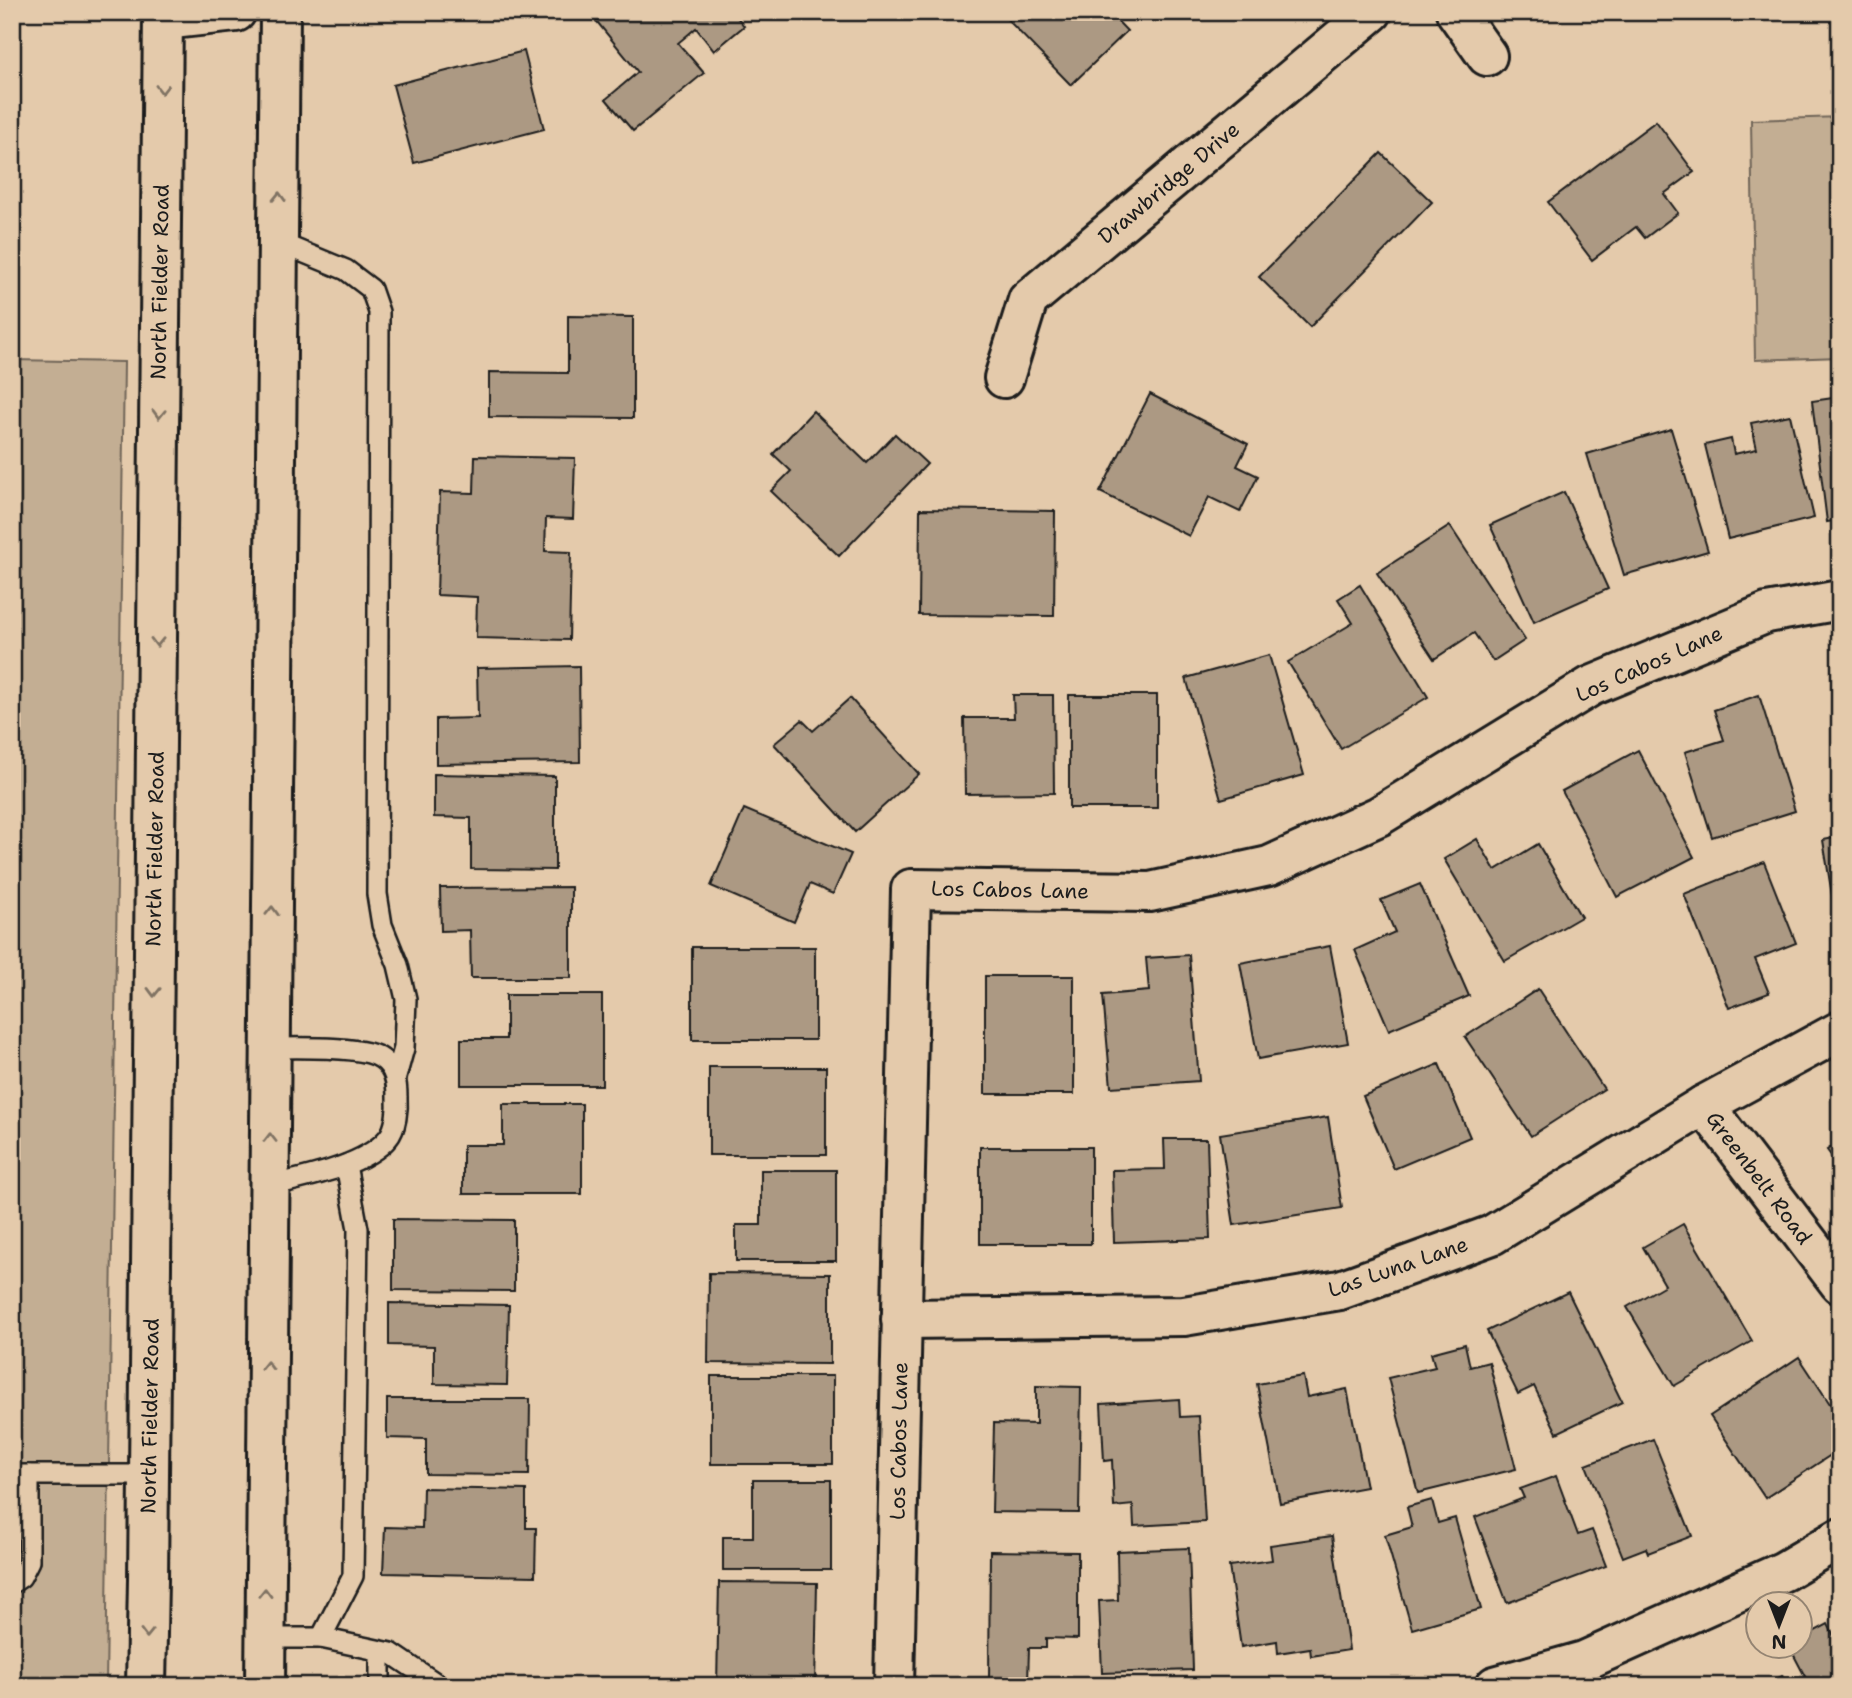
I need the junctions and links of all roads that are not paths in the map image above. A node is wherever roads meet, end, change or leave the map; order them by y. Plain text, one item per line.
1 (236, 12) edge
2 (280, 12) edge
3 (1372, 12) edge
4 (1456, 12) edge
5 (163, 16) edge
6 (1487, 56) dead end
7 (278, 242) junction
8 (1004, 378) dead end
9 (1840, 600) edge
10 (1840, 1031) edge
11 (270, 1048) junction
12 (396, 1077) junction
13 (1704, 1105) junction
14 (346, 1165) junction
15 (269, 1186) junction
16 (1840, 1284) edge
17 (901, 1319) junction
18 (21, 1475) edge
19 (149, 1475) junction
20 (1840, 1538) edge
21 (12, 1583) edge
22 (321, 1637) junction
23 (265, 1638) junction
24 (380, 1651) junction
25 (146, 1686) edge
26 (265, 1686) edge
27 (380, 1686) edge
28 (440, 1686) edge
29 (894, 1686) edge
30 (1495, 1686) edge

1 - 5 street
7 -> 2 street
3 - 8 street, Drawbridge Drive
4 - 6 street
5 -> 19 street, North Fielder Road
11 -> 7 street
7 - 12 lane
9 - 17 street, Los Cabos Lane
10 - 13 street, Las Luna Lane
11 - 12 lane
15 -> 11 street
12 - 14 lane
13 - 16 street, Greenbelt Road
13 - 17 street, Las Luna Lane
14 - 15 lane
14 - 22 lane
23 -> 15 street
17 - 29 street, Los Cabos Lane
18 - 19 lane
18 - 21 lane
19 -> 25 street, North Fielder Road
20 - 30 street
22 - 23 lane
22 - 24 lane
23 - 26 street
24 - 27 lane
24 - 28 lane

